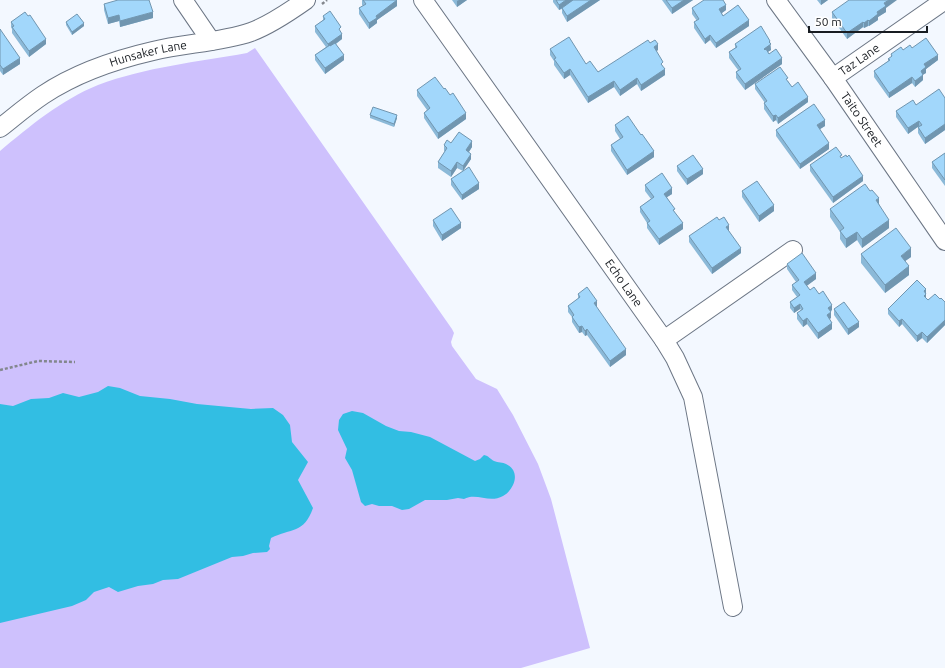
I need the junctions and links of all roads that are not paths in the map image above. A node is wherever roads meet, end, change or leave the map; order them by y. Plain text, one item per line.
1 (183, 0) edge
2 (306, 0) edge
3 (423, 0) edge
4 (776, 0) edge
5 (944, 0) edge
6 (211, 41) junction
7 (833, 78) junction
8 (0, 128) edge
9 (945, 241) edge
10 (794, 250) dead end
11 (664, 340) junction
12 (733, 607) dead end

1 - 6 street
2 - 6 street, Hunsaker Lane
3 - 11 street, Echo Lane
4 - 7 street, Taito Street
5 - 7 street, Taz Lane
6 - 8 street, Hunsaker Lane
7 - 9 street, Taito Street
10 - 11 street
11 - 12 street, Echo Lane

